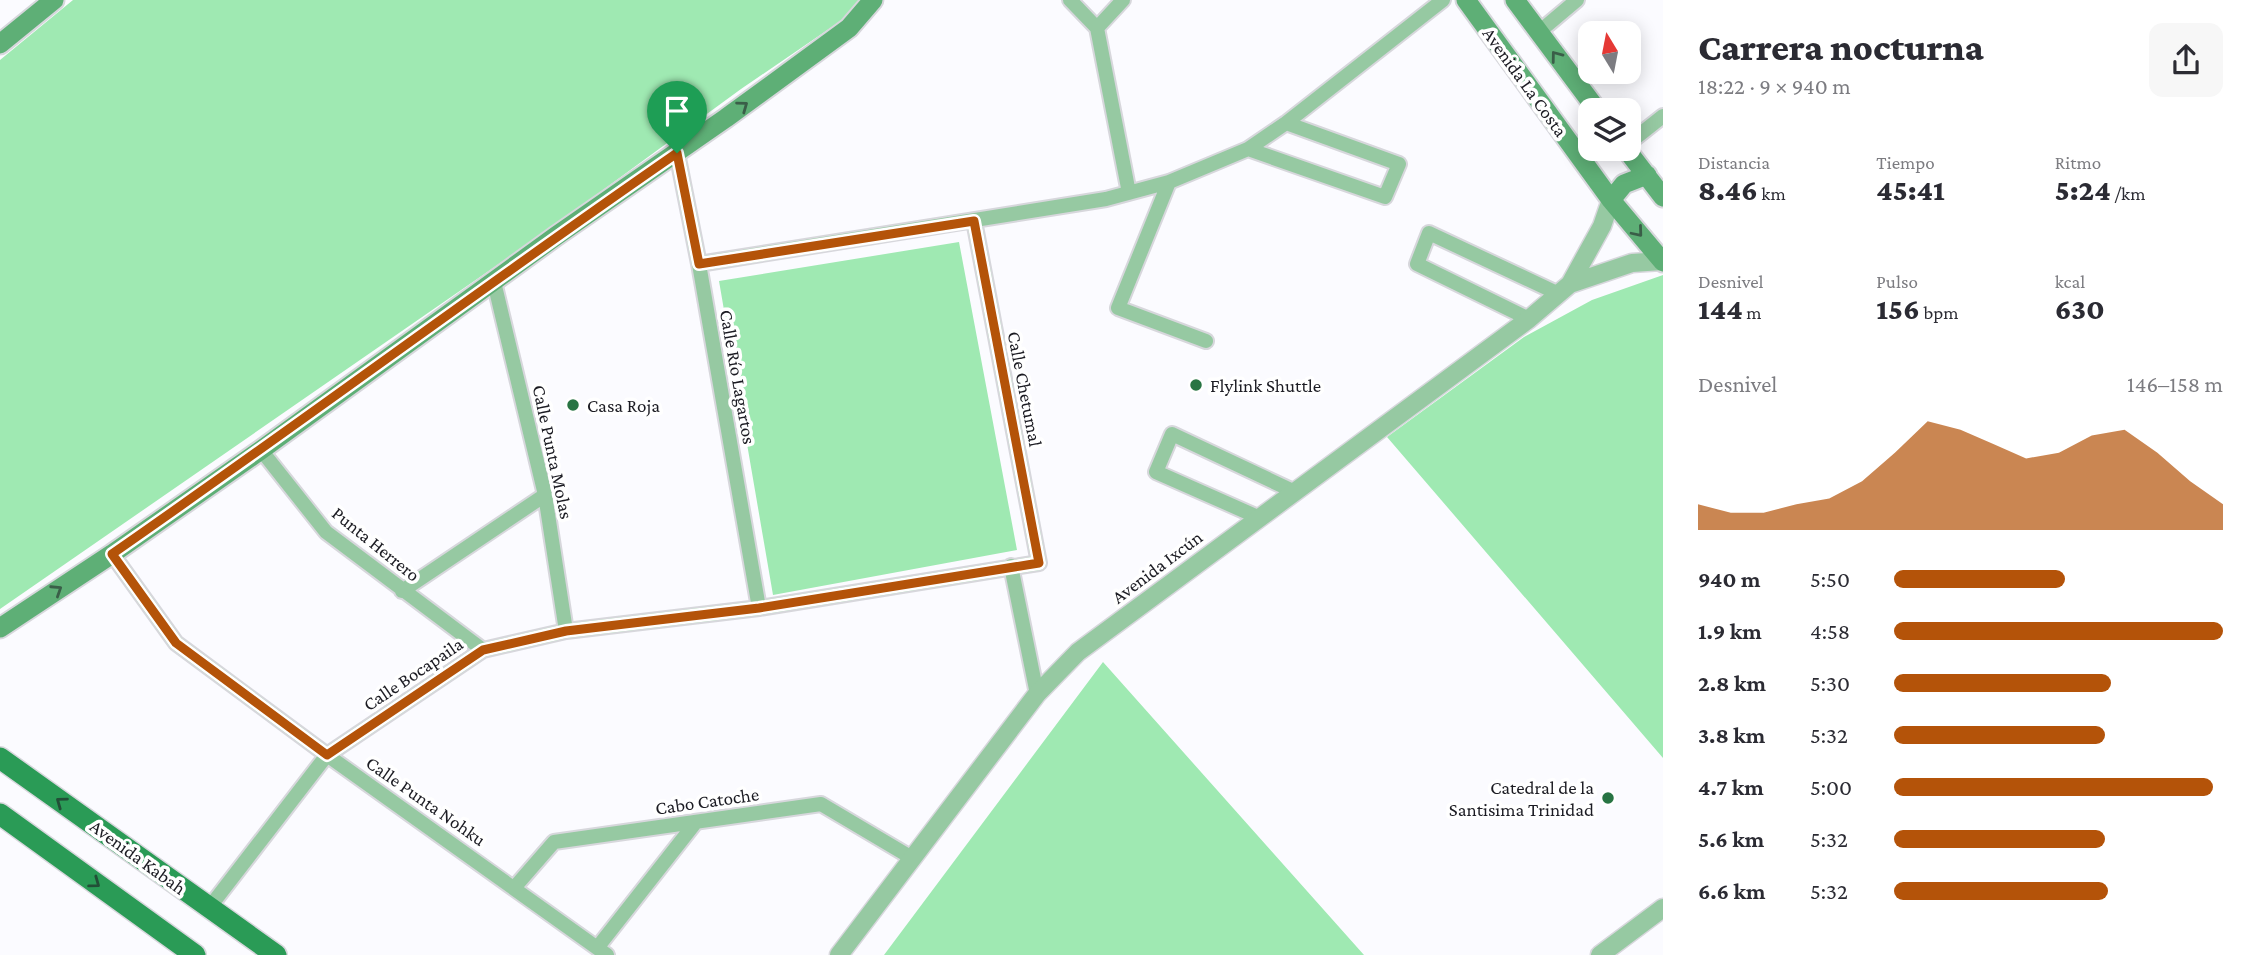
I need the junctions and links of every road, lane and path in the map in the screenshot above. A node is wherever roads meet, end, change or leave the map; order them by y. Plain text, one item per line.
1 (873, 0) edge
2 (1070, 0) edge
3 (1123, 0) edge
4 (1443, 0) edge
5 (1466, 0) edge
6 (1515, 0) edge
7 (1577, 0) edge
8 (47, 2) edge
9 (1097, 28) junction
10 (1539, 32) junction
11 (0, 44) edge
12 (1588, 98) edge
13 (1663, 116) edge
14 (1286, 123) junction
15 (1641, 133) edge
16 (1248, 149) junction
17 (677, 153) junction
18 (1636, 161) edge
19 (1647, 175) junction
20 (1169, 182) junction
21 (1129, 193) junction
22 (1663, 197) edge
23 (1611, 200) junction
24 (974, 221) junction
25 (1663, 261) edge
26 (699, 264) junction
27 (494, 282) junction
28 (1565, 289) junction
29 (1529, 319) junction
30 (1206, 341) dead end
31 (261, 450) junction
32 (1293, 491) junction
33 (545, 495) junction
34 (1260, 518) junction
35 (112, 554) junction
36 (1039, 563) joint
37 (1011, 566) junction
38 (402, 591) junction
39 (759, 608) junction
40 (0, 628) edge
41 (566, 631) junction
42 (483, 650) junction
43 (1037, 694) junction
44 (327, 755) junction
45 (0, 758) edge
46 (0, 814) edge
47 (696, 822) junction
48 (912, 858) junction
49 (514, 888) junction
50 (209, 908) junction
51 (1663, 908) edge
52 (602, 951) edge
53 (195, 955) edge
54 (276, 955) edge
55 (839, 955) edge
56 (1600, 955) edge

17 -> 1 main road
2 - 9 street
3 - 9 street
4 - 14 street
5 - 23 main road, Avenida La Costa
6 - 10 main road, Avenida La Costa
7 - 10 street
8 - 11 main road
9 - 21 street
12 -> 10 main road, Avenida La Costa
13 - 15 street
14 - 16 street
14 - 16 street
16 - 20 street
17 - 26 street, Calle Río Lagartos
17 - 27 main road
18 - 19 main road
19 - 22 main road
19 - 23 main road
20 - 21 street
20 - 30 street
21 - 24 street
23 -> 25 main road, Avenida La Costa
23 - 28 street, Avenida Ixcún
24 - 26 street
24 - 36 street, Calle Chetumal
25 - 28 street, Avenida Ixcún
26 - 39 street, Calle Río Lagartos
27 - 31 main road
27 - 33 street, Calle Punta Molas
28 - 29 street, Avenida Ixcún
28 - 29 street
29 - 32 street, Avenida Ixcún
31 - 35 main road
31 - 38 street, Punta Herrero
32 - 34 street, Avenida Ixcún
32 - 34 street
33 - 38 street
33 - 41 street, Calle Punta Molas
34 - 43 street, Avenida Ixcún
40 -> 35 main road
35 - 44 street, Calle Punta Nohku
36 - 37 street, Calle Bocapaila
37 - 39 street, Calle Bocapaila
37 - 43 street
38 - 42 street, Punta Herrero
39 - 41 street, Calle Bocapaila
41 - 42 street, Calle Bocapaila
42 - 44 street, Calle Bocapaila
43 - 48 street, Avenida Ixcún
44 - 49 street, Calle Punta Nohku
44 - 50 street, Calle Bocapaila
50 -> 45 main road, Avenida Kabah
46 -> 53 main road
47 - 48 street, Cabo Catoche
47 - 49 street, Cabo Catoche
47 - 52 street
48 - 55 street, Avenida Ixcún
49 - 52 street, Calle Punta Nohku
50 - 54 main road, Avenida Kabah
51 - 56 street

